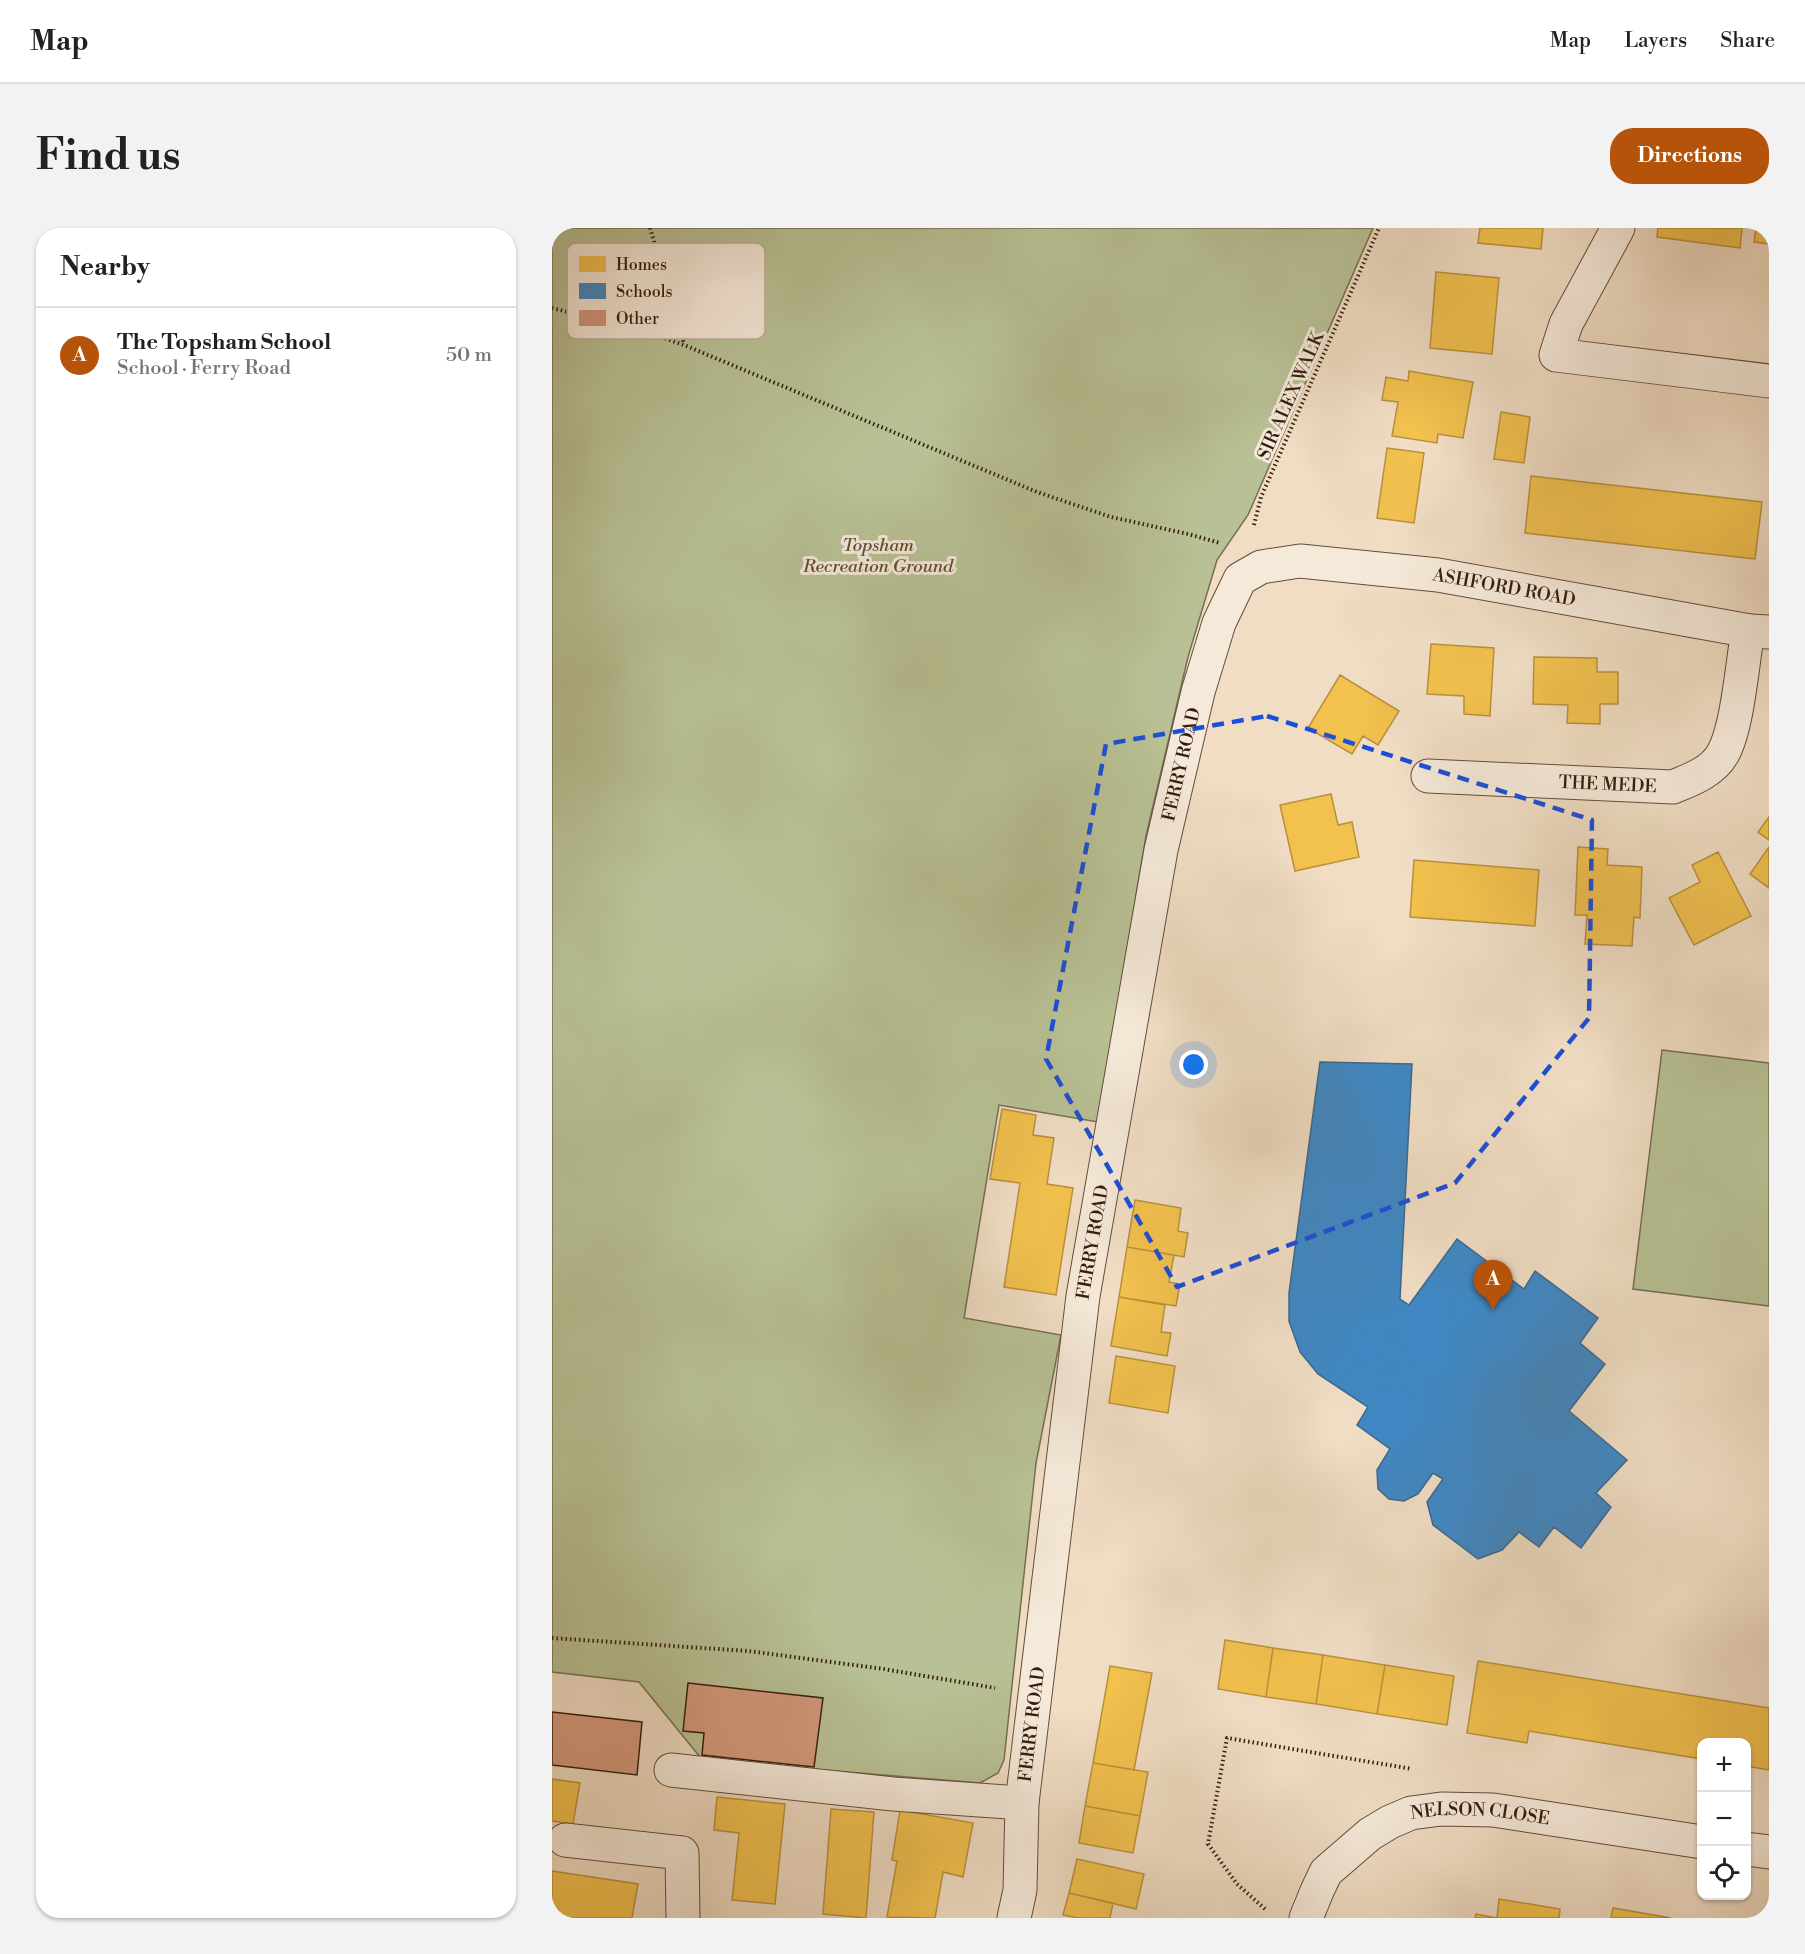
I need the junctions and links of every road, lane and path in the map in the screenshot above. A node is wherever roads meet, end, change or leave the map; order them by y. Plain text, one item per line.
1 (650, 228) edge
2 (1379, 228) edge
3 (1618, 228) edge
4 (654, 243) edge
5 (552, 308) edge
6 (567, 312) edge
7 (667, 339) edge
8 (682, 339) edge
9 (684, 345) junction
10 (1769, 381) edge
11 (1240, 579) junction
12 (1760, 632) edge
13 (1428, 776) dead end
14 (552, 1638) edge
15 (1035, 1694) junction
16 (671, 1770) dead end
17 (1418, 1770) dead end
18 (1022, 1803) junction
19 (565, 1840) dead end
20 (1697, 1841) edge
21 (1751, 1850) edge
22 (1769, 1852) edge
23 (1267, 1911) dead end
24 (683, 1918) edge
25 (1014, 1918) edge
26 (1306, 1918) edge

1 - 4 path
2 - 11 path, SIR ALEX WALK
3 - 10 street
5 - 6 path
7 - 9 path
8 - 9 path
9 - 11 path
11 - 12 street, ASHFORD ROAD
11 - 15 street, FERRY ROAD
12 - 13 street, THE MEDE
14 - 15 path
15 - 18 street, FERRY ROAD
16 - 18 street
17 - 23 path
18 - 25 street, FERRY ROAD
19 - 24 street
20 - 26 street, NELSON CLOSE
21 - 22 street

